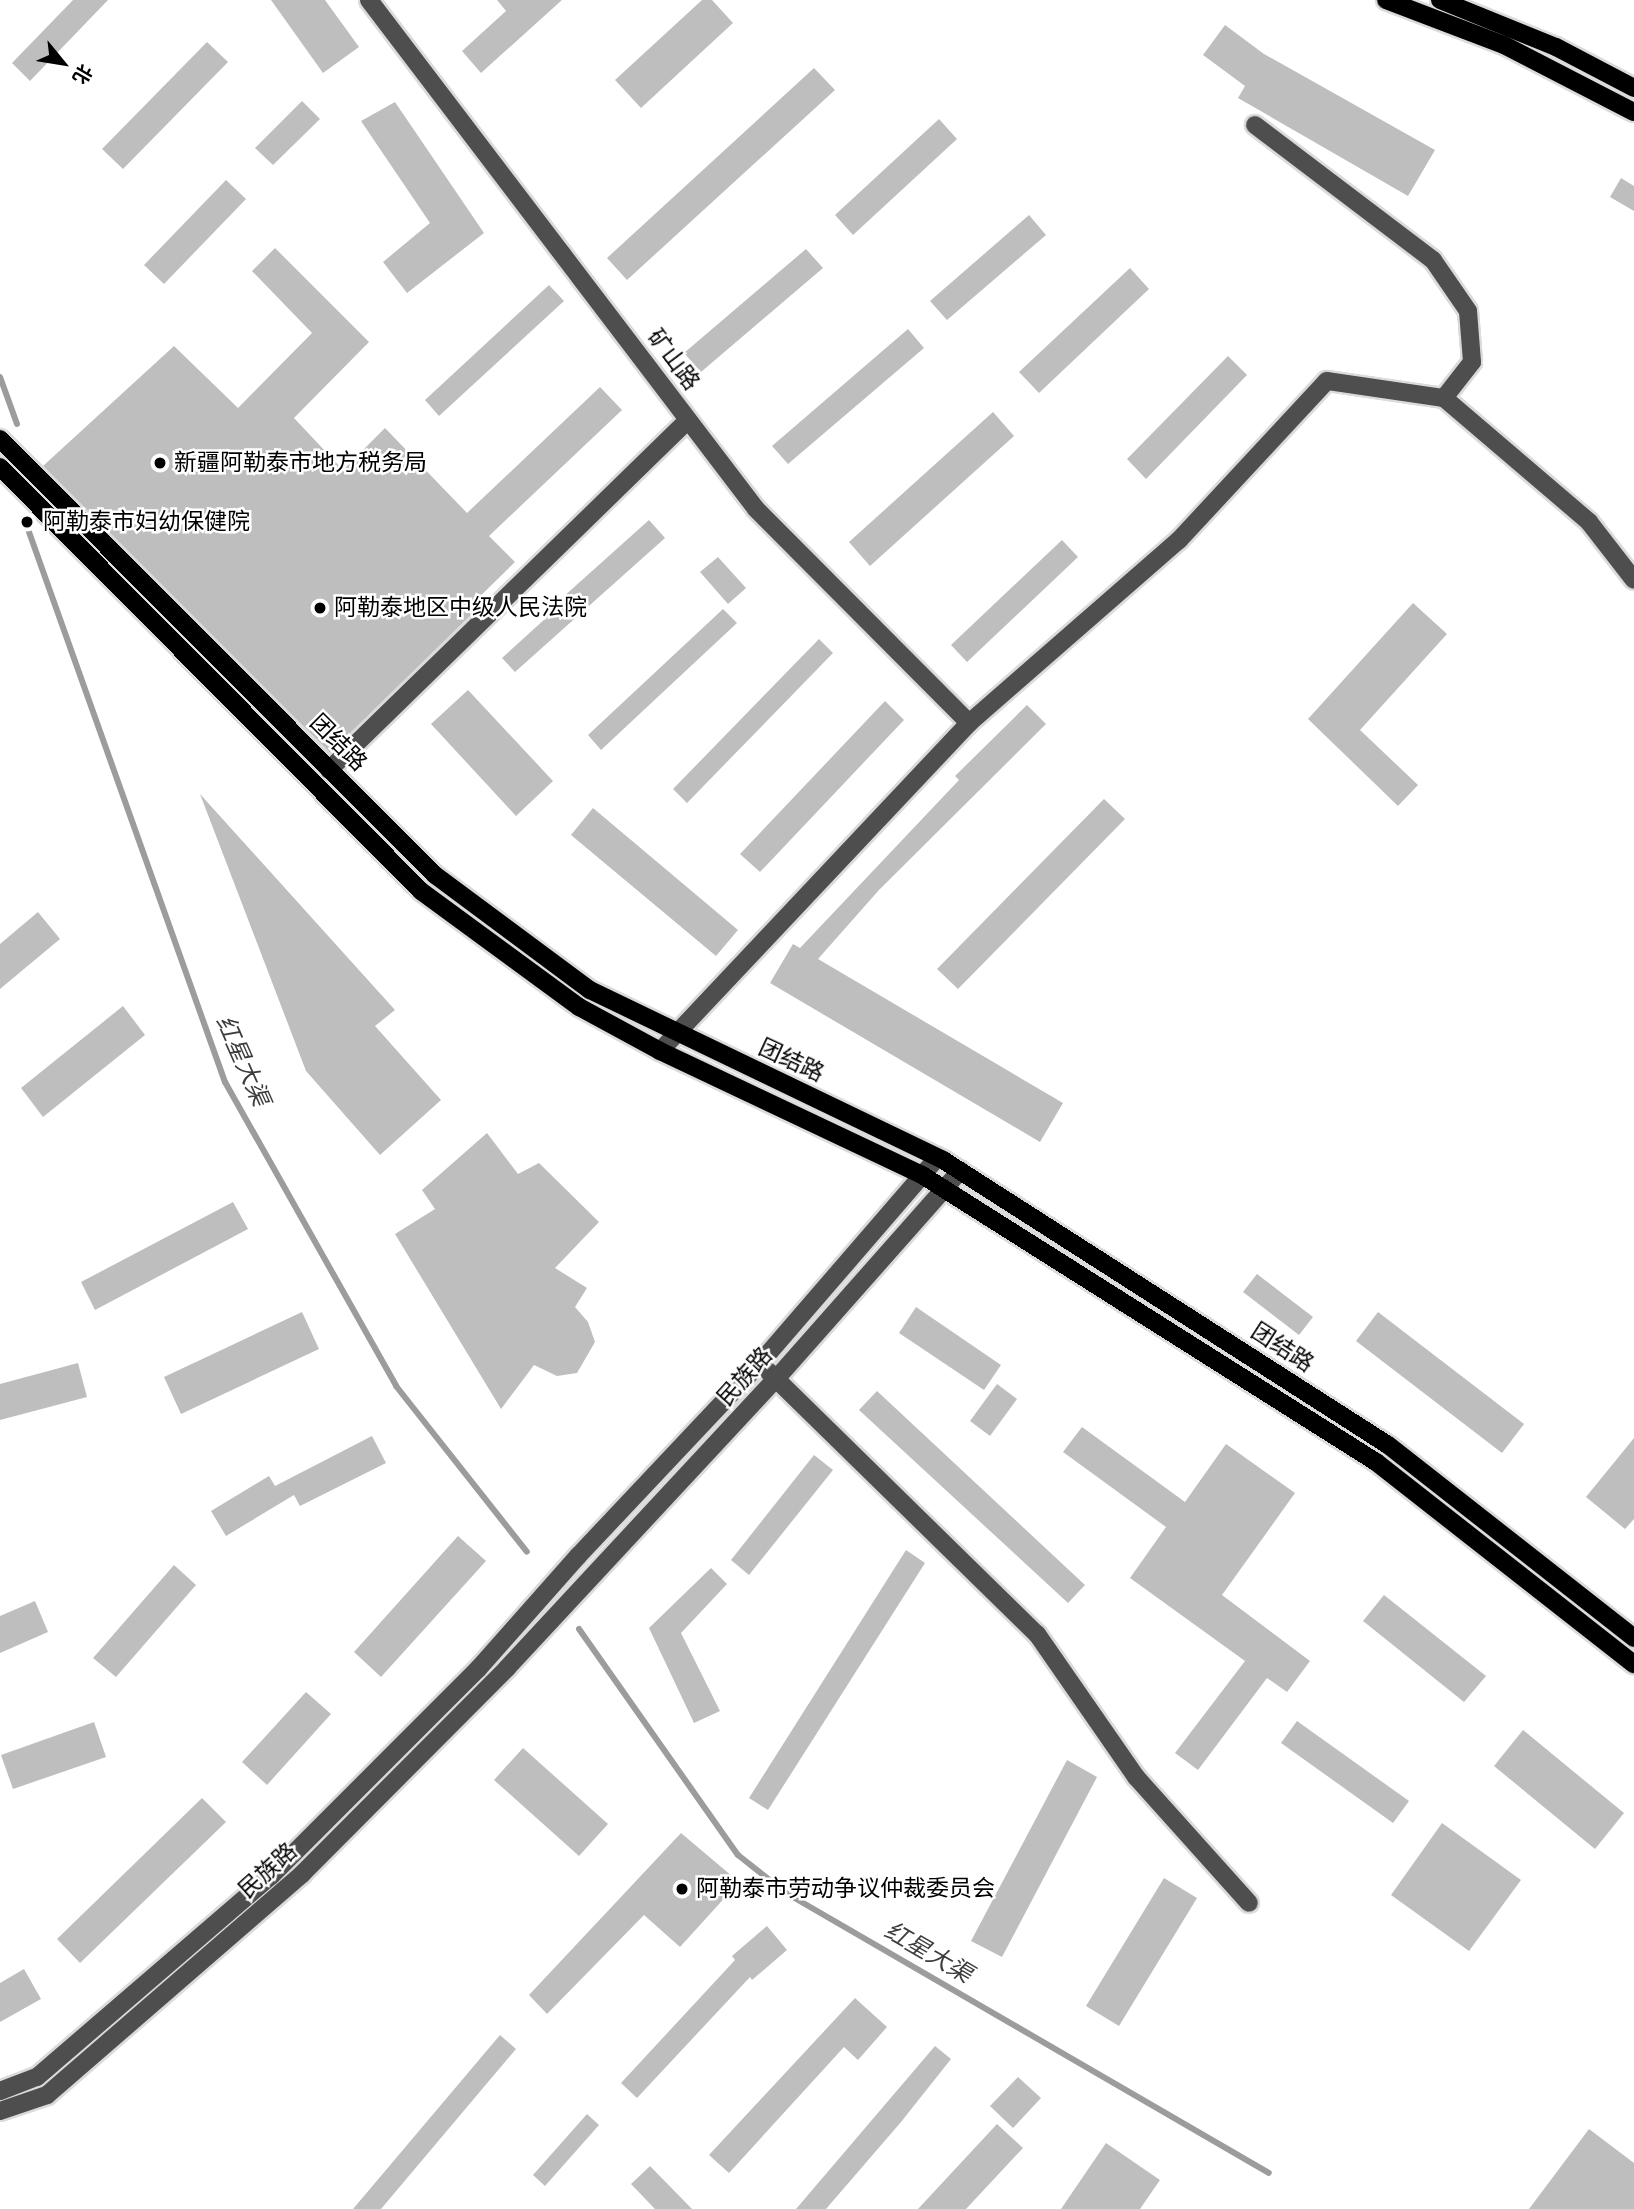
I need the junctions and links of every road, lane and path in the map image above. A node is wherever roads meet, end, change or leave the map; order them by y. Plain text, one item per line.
1 (369, 0) edge
2 (1386, 0) edge
3 (1440, 0) edge
4 (1634, 88) edge
5 (1634, 112) edge
6 (1255, 125) dead end
7 (1444, 398) junction
8 (688, 420) junction
9 (5, 444) edge
10 (0, 467) edge
11 (1634, 580) edge
12 (969, 723) junction
13 (329, 770) junction
14 (677, 1034) junction
15 (660, 1051) junction
16 (937, 1158) junction
17 (960, 1171) junction
18 (922, 1175) junction
19 (942, 1187) junction
20 (760, 1363) junction
21 (776, 1379) junction
22 (1634, 1638) edge
23 (1634, 1664) edge
24 (1249, 1903) dead end
25 (0, 2091) edge
26 (0, 2111) edge

1 - 8 street, 矿山路
2 - 5 main road
3 - 4 main road
6 - 7 street
7 - 11 street
7 - 12 street
8 - 12 street, 矿山路
8 - 13 street
9 - 13 main road, 团结路
10 - 15 main road, 团结路
12 - 14 street
13 - 14 main road, 团结路
14 - 15 street
14 - 16 main road, 团结路
15 - 18 main road, 团结路
16 - 17 main road, 团结路
16 - 18 street, 民族路
17 - 19 street, 民族路
17 - 22 main road, 团结路
18 - 19 main road, 团结路
18 - 20 street, 民族路
19 - 21 street, 民族路
19 - 23 main road, 团结路
20 - 21 street
20 - 25 street, 民族路
21 - 24 street
21 - 26 street, 民族路

